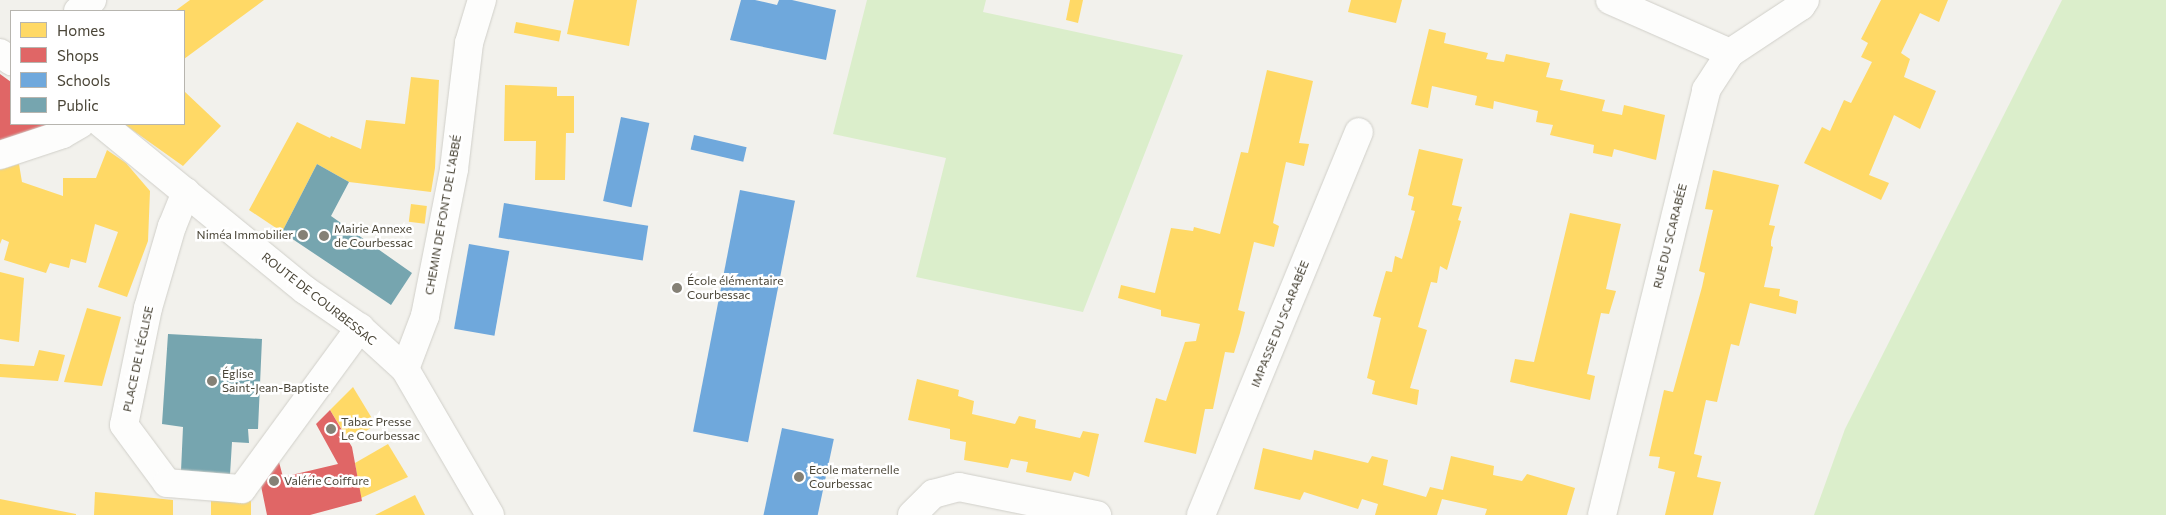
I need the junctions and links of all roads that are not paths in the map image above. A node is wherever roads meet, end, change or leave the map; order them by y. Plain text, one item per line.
1 (92, 0) edge
2 (482, 0) edge
3 (1610, 0) edge
4 (1805, 0) edge
5 (79, 10) edge
6 (1730, 53) junction
7 (78, 125) edge
8 (103, 125) edge
9 (1359, 132) dead end
10 (0, 155) edge
11 (186, 192) junction
12 (360, 328) junction
13 (404, 369) junction
14 (490, 515) edge
15 (912, 515) edge
16 (1097, 515) edge
17 (1201, 515) edge
18 (1602, 515) edge

1 - 5 street
2 - 13 street, CHEMIN DE FONT DE L'ABBÉ
3 - 6 street
4 - 6 street, RUE DU SCARABÉE
6 - 18 street, RUE DU SCARABÉE
7 - 10 street
8 - 11 street, ROUTE DE COURBESSAC
9 - 17 street, IMPASSE DU SCARABÉE
11 - 12 street, ROUTE DE COURBESSAC
11 - 12 street, PLACE DE L'ÉGLISE
12 - 13 street, ROUTE DE COURBESSAC
13 - 14 street, ROUTE DE COURBESSAC
15 - 16 street

